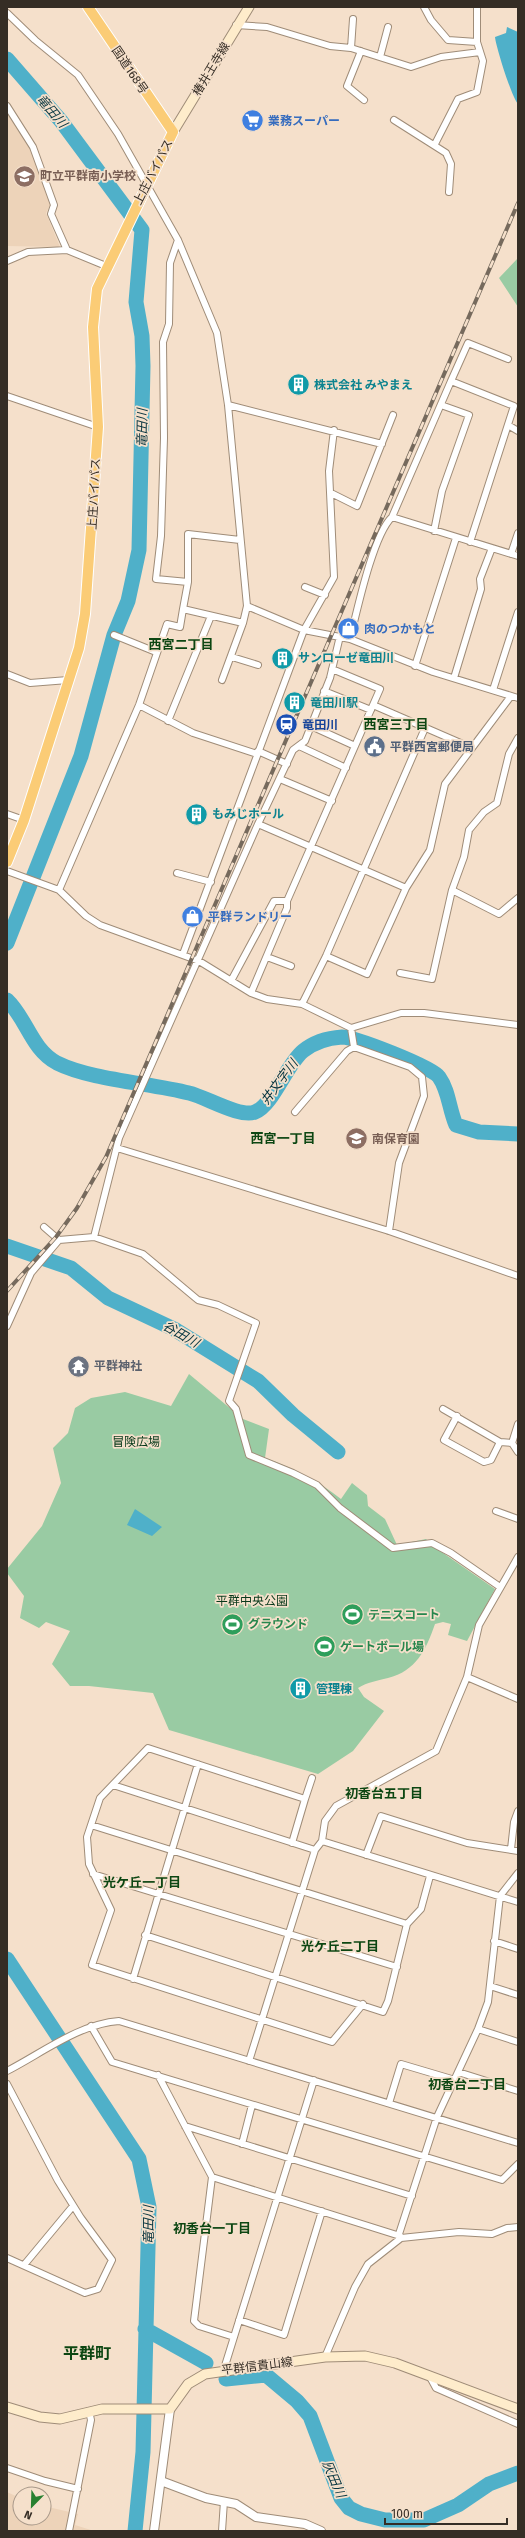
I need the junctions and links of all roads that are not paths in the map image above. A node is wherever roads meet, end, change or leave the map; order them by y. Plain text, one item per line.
1 (88, 7) edge
2 (249, 7) edge
3 (424, 7) edge
4 (477, 7) edge
5 (7, 13) edge
6 (353, 19) dead end
7 (236, 25) junction
8 (388, 27) dead end
9 (477, 42) junction
10 (351, 48) junction
11 (362, 51) junction
12 (480, 52) junction
13 (380, 57) junction
14 (364, 100) dead end
15 (7, 106) edge
16 (394, 120) dead end
17 (173, 132) junction
18 (435, 144) junction
19 (147, 183) junction
20 (450, 192) dead end
21 (178, 240) junction
22 (67, 250) junction
23 (7, 261) edge
24 (106, 266) junction
25 (508, 359) dead end
26 (451, 381) junction
27 (7, 396) edge
28 (228, 405) junction
29 (441, 405) junction
30 (393, 415) dead end
31 (98, 426) junction
32 (508, 426) junction
33 (334, 430) junction
34 (518, 431) edge
35 (382, 444) junction
36 (330, 493) junction
37 (392, 517) junction
38 (434, 531) junction
39 (518, 533) edge
40 (456, 538) junction
41 (240, 540) junction
42 (470, 542) junction
43 (492, 548) junction
44 (511, 554) junction
45 (518, 556) edge
46 (188, 582) junction
47 (305, 587) dead end
48 (325, 595) junction
49 (248, 606) junction
50 (183, 609) junction
51 (518, 612) edge
52 (211, 616) junction
53 (243, 623) junction
54 (304, 630) junction
55 (515, 632) edge
56 (114, 635) dead end
57 (340, 636) junction
58 (350, 639) junction
59 (156, 652) junction
60 (232, 657) junction
61 (258, 665) dead end
62 (415, 666) junction
63 (332, 669) junction
64 (7, 674) edge
65 (454, 678) junction
66 (68, 680) junction
67 (222, 680) dead end
68 (493, 690) junction
69 (324, 691) junction
70 (515, 697) edge
71 (139, 705) junction
72 (372, 708) junction
73 (168, 721) junction
74 (311, 726) junction
75 (425, 728) junction
76 (518, 738) edge
77 (299, 746) junction
78 (355, 746) junction
79 (472, 748) junction
80 (258, 752) junction
81 (287, 764) junction
82 (346, 768) junction
83 (280, 779) junction
84 (332, 801) junction
85 (7, 814) edge
86 (24, 820) junction
87 (258, 824) junction
88 (312, 847) junction
89 (7, 862) edge
90 (363, 869) junction
91 (9, 872) edge
92 (177, 873) dead end
93 (211, 882) junction
94 (56, 888) junction
95 (406, 888) junction
96 (452, 890) junction
97 (518, 898) edge
98 (287, 901) junction
99 (183, 954) junction
100 (326, 956) junction
101 (266, 957) junction
102 (199, 961) junction
103 (291, 966) dead end
104 (400, 973) dead end
105 (231, 981) junction
106 (251, 993) junction
107 (302, 1004) junction
108 (518, 1025) edge
109 (352, 1031) junction
110 (355, 1045) junction
111 (295, 1112) dead end
112 (117, 1148) junction
113 (44, 1227) dead end
114 (389, 1231) junction
115 (94, 1237) junction
116 (59, 1240) junction
117 (518, 1276) edge
118 (7, 1326) edge
119 (443, 1409) dead end
120 (457, 1416) junction
121 (518, 1424) edge
122 (500, 1442) junction
123 (512, 1443) junction
124 (518, 1452) edge
125 (496, 1511) dead end
126 (518, 1519) edge
127 (518, 1557) edge
128 (500, 1587) junction
129 (467, 1678) junction
130 (518, 1699) edge
131 (198, 1764) junction
132 (312, 1778) dead end
133 (113, 1785) junction
134 (305, 1799) junction
135 (185, 1809) junction
136 (518, 1811) edge
137 (91, 1825) junction
138 (322, 1840) junction
139 (292, 1843) junction
140 (511, 1849) junction
141 (172, 1850) junction
142 (315, 1850) junction
143 (518, 1851) edge
144 (366, 1855) junction
145 (518, 1873) edge
146 (93, 1874) junction
147 (430, 1876) junction
148 (302, 1891) junction
149 (158, 1893) junction
150 (500, 1896) junction
151 (518, 1902) edge
152 (407, 1924) junction
153 (289, 1934) junction
154 (145, 1935) junction
155 (494, 1941) junction
156 (518, 1949) edge
157 (397, 1967) junction
158 (275, 1976) junction
159 (132, 1978) junction
160 (490, 1986) junction
161 (518, 1994) edge
162 (363, 2004) junction
163 (262, 2019) junction
164 (91, 2026) junction
165 (478, 2029) junction
166 (518, 2042) edge
167 (249, 2061) junction
168 (7, 2071) edge
169 (458, 2072) junction
170 (158, 2075) junction
171 (314, 2080) junction
172 (455, 2080) junction
173 (7, 2084) edge
174 (518, 2091) edge
175 (389, 2102) junction
176 (252, 2105) junction
177 (437, 2117) junction
178 (301, 2119) junction
179 (185, 2126) junction
180 (518, 2143) edge
181 (242, 2144) junction
182 (425, 2156) junction
183 (289, 2159) junction
184 (518, 2164) edge
185 (212, 2177) junction
186 (412, 2196) junction
187 (277, 2197) junction
188 (73, 2206) junction
189 (322, 2211) junction
190 (518, 2227) edge
191 (400, 2236) junction
192 (7, 2258) edge
193 (24, 2265) junction
194 (239, 2320) junction
195 (234, 2337) junction
196 (325, 2358) junction
197 (224, 2369) junction
198 (430, 2377) junction
199 (7, 2407) edge
200 (518, 2409) edge
201 (170, 2410) junction
202 (89, 2411) junction
203 (518, 2424) edge
204 (7, 2468) edge
205 (161, 2481) junction
206 (78, 2489) junction
207 (224, 2501) junction
208 (304, 2527) edge
209 (69, 2531) edge
210 (154, 2531) edge
211 (222, 2531) edge
212 (322, 2531) edge

1 - 17 highway, 国道168号
2 - 7 main road, 椿井王寺線
3 - 9 street
4 - 9 street
5 - 19 street
6 - 10 street
7 - 10 street
7 - 17 main road, 椿井王寺線
8 - 13 street
9 - 12 street
10 - 11 street
11 - 13 street
11 - 14 street
12 - 13 street
12 - 18 street
15 - 22 street
16 - 18 street
17 - 19 highway, 上庄バイパス
18 - 20 street
19 - 21 street
19 - 24 highway, 上庄バイパス
21 - 28 street
21 - 46 street
22 - 23 street
22 - 24 street
24 - 31 highway, 上庄バイパス
25 - 26 street
26 - 29 street
26 - 32 street
27 - 31 street
28 - 33 street
28 - 41 street
29 - 37 street
29 - 38 street
30 - 35 street
31 - 66 highway, 上庄バイパス
32 - 34 street
32 - 42 street
33 - 35 street
33 - 36 street
35 - 36 street
36 - 48 street
37 - 38 street
37 - 58 street
38 - 40 street
39 - 44 street
40 - 42 street
40 - 62 street
41 - 46 street
41 - 49 street
42 - 43 street
43 - 44 street
43 - 65 street
44 - 45 street
46 - 50 street
47 - 48 street
48 - 54 street
49 - 53 street
49 - 54 street
50 - 52 street
50 - 59 street
51 - 55 street
52 - 53 street
52 - 73 street
53 - 60 street
54 - 57 street
54 - 80 street
55 - 68 street
56 - 59 street
57 - 58 street
57 - 63 street
58 - 62 street
59 - 71 street
60 - 61 street
60 - 67 street
62 - 65 street
63 - 69 street
63 - 72 street
64 - 66 street
65 - 68 street
66 - 86 highway, 上庄バイパス
68 - 70 street
69 - 72 street
69 - 74 street
70 - 79 street
71 - 73 street
71 - 94 street
72 - 75 street
72 - 78 street
73 - 80 street
74 - 77 street
74 - 78 street
75 - 79 street
75 - 90 street
76 - 96 street
77 - 81 street
77 - 82 street
78 - 82 street
79 - 95 street
80 - 81 street
80 - 93 street
81 - 83 street
82 - 84 street
83 - 84 street
83 - 87 street
84 - 88 street
85 - 86 street
86 - 89 highway, 上庄バイパス
87 - 88 street
87 - 102 street
88 - 90 street
88 - 98 street
90 - 95 street
90 - 100 street
91 - 94 street
92 - 93 street
93 - 99 street
94 - 99 street
95 - 100 street
96 - 97 street
96 - 104 street
98 - 101 street
98 - 105 street
99 - 102 street
100 - 107 street
101 - 103 street
101 - 106 street
102 - 105 street
102 - 112 street
105 - 106 street
106 - 107 street
107 - 109 street
108 - 109 street
109 - 110 street
110 - 111 street
110 - 114 street
112 - 114 street
112 - 115 street
113 - 116 street
114 - 117 street
115 - 116 street
115 - 128 street
116 - 118 street
119 - 120 street
120 - 122 street
120 - 122 street
121 - 123 street
122 - 123 street
123 - 124 street
125 - 126 street
127 - 128 street
128 - 129 street
129 - 130 street
129 - 138 street
131 - 133 street
131 - 134 street
131 - 135 street
132 - 134 street
133 - 135 street
133 - 137 street
134 - 139 street
135 - 139 street
135 - 141 street
136 - 140 street
137 - 141 street
137 - 146 street
138 - 142 street
138 - 144 street
139 - 142 street
140 - 143 street
140 - 144 street
141 - 148 street
141 - 149 street
142 - 148 street
144 - 147 street
145 - 150 street
146 - 149 street
146 - 159 street
147 - 150 street
147 - 152 street
148 - 152 street
148 - 153 street
149 - 153 street
149 - 154 street
150 - 151 street
150 - 155 street
152 - 157 street
153 - 157 street
153 - 158 street
154 - 158 street
154 - 159 street
155 - 156 street
155 - 160 street
157 - 162 street
158 - 162 street
158 - 163 street
159 - 163 street
160 - 161 street
160 - 165 street
162 - 163 street
163 - 167 street
164 - 167 street
164 - 168 street
164 - 170 street
165 - 166 street
165 - 169 street
167 - 171 street
169 - 172 street
169 - 174 street
170 - 176 street
170 - 179 street
171 - 175 street
171 - 178 street
172 - 175 street
172 - 177 street
173 - 188 street
175 - 177 street
176 - 178 street
176 - 181 street
177 - 180 street
177 - 182 street
178 - 182 street
178 - 183 street
179 - 181 street
179 - 185 street
181 - 183 street
182 - 184 street
182 - 186 street
183 - 186 street
183 - 187 street
185 - 187 street
185 - 195 street
186 - 191 street
187 - 189 street
187 - 194 street
188 - 193 street
188 - 193 street
189 - 191 street
189 - 194 street
190 - 191 street
191 - 196 street
192 - 193 street
194 - 195 street
195 - 197 street
196 - 197 main road, 平群信貴山線
196 - 198 main road, 平群信貴山線
197 - 201 main road, 平群信貴山線
198 - 200 main road, 平群信貴山線
198 - 203 street
199 - 202 main road
201 - 202 main road
201 - 205 street
202 - 206 street
204 - 206 street
205 - 207 street
205 - 210 street
206 - 209 street
207 - 208 street
207 - 211 street
208 - 212 street

